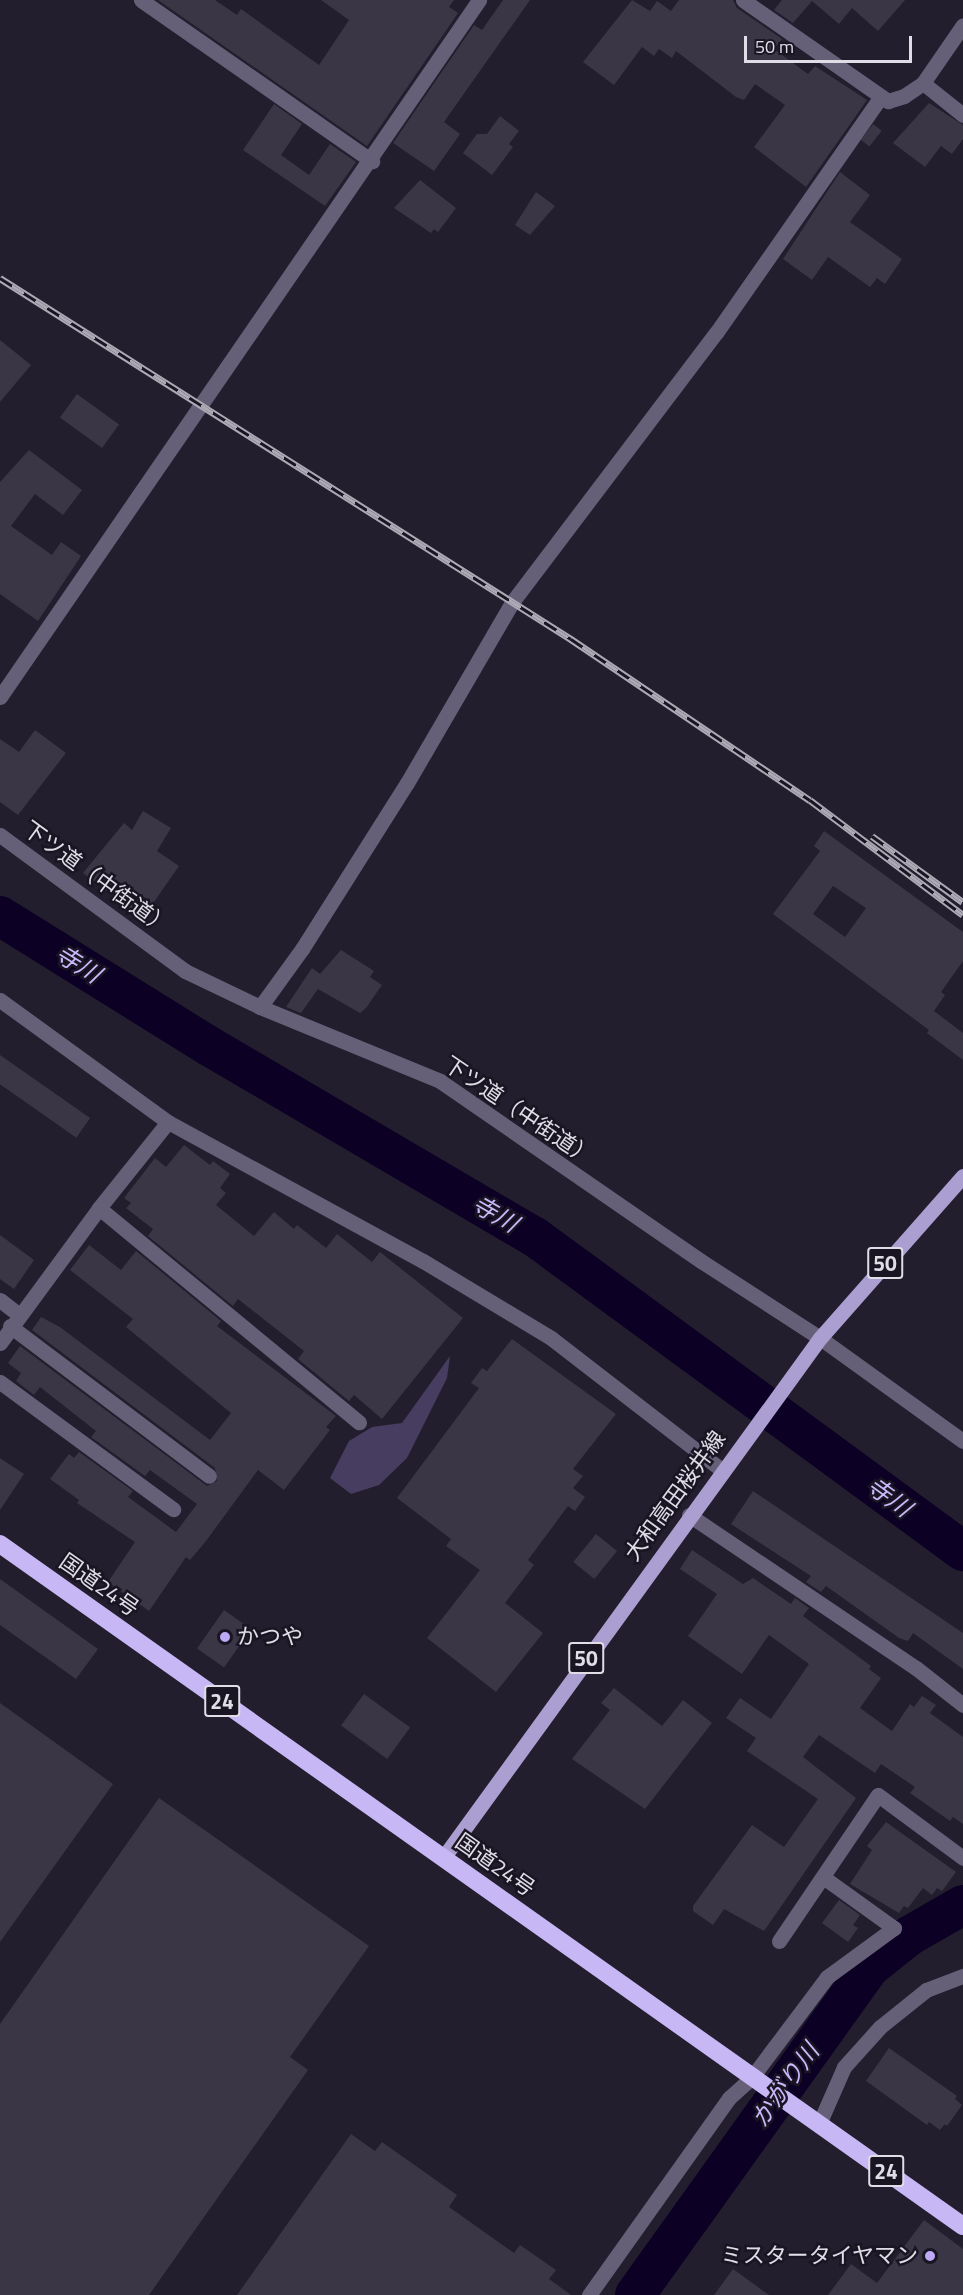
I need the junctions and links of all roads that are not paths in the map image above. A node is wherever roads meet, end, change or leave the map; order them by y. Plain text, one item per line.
1 (141, 0) edge
2 (479, 0) edge
3 (743, 0) edge
4 (963, 25) edge
5 (923, 83) junction
6 (880, 98) junction
7 (963, 116) edge
8 (372, 161) junction
9 (0, 697) edge
10 (0, 835) edge
11 (0, 1000) edge
12 (260, 1007) junction
13 (168, 1122) junction
14 (963, 1176) edge
15 (99, 1209) junction
16 (0, 1300) edge
17 (15, 1320) junction
18 (820, 1338) junction
19 (0, 1343) edge
20 (0, 1382) edge
21 (359, 1422) dead end
22 (963, 1441) edge
23 (726, 1464) junction
24 (209, 1476) dead end
25 (173, 1509) dead end
26 (689, 1515) junction
27 (0, 1544) edge
28 (963, 1705) edge
29 (443, 1858) junction
30 (963, 1858) edge
31 (823, 1877) junction
32 (779, 1941) dead end
33 (963, 1976) edge
34 (756, 2079) junction
35 (814, 2120) junction
36 (963, 2226) edge
37 (589, 2295) edge

1 - 8 street
2 - 8 street
3 - 6 street
4 - 5 street
5 - 6 street
5 - 7 street
6 - 12 street
8 - 9 street
10 - 12 street, 下ツ道（中街道）
11 - 13 street
12 - 18 street, 下ツ道（中街道）
13 - 15 street
13 - 23 street
14 - 18 main road, 大和高田桜井線 / 50
15 - 17 street
15 - 21 street
16 - 17 street
17 - 19 street
17 - 24 street
18 - 22 street, 下ツ道（中街道）
18 - 23 main road, 大和高田桜井線 / 50
20 - 25 street
23 - 26 main road, 大和高田桜井線 / 50
26 - 28 street
26 - 29 main road, 大和高田桜井線 / 50
27 - 29 highway, 国道24号 / 24
29 - 34 highway, 国道24号 / 24
30 - 31 street
31 - 32 street
31 - 34 street
33 - 35 street
34 - 35 highway, 国道24号 / 24
34 - 37 street
35 - 36 highway, 国道24号 / 24

